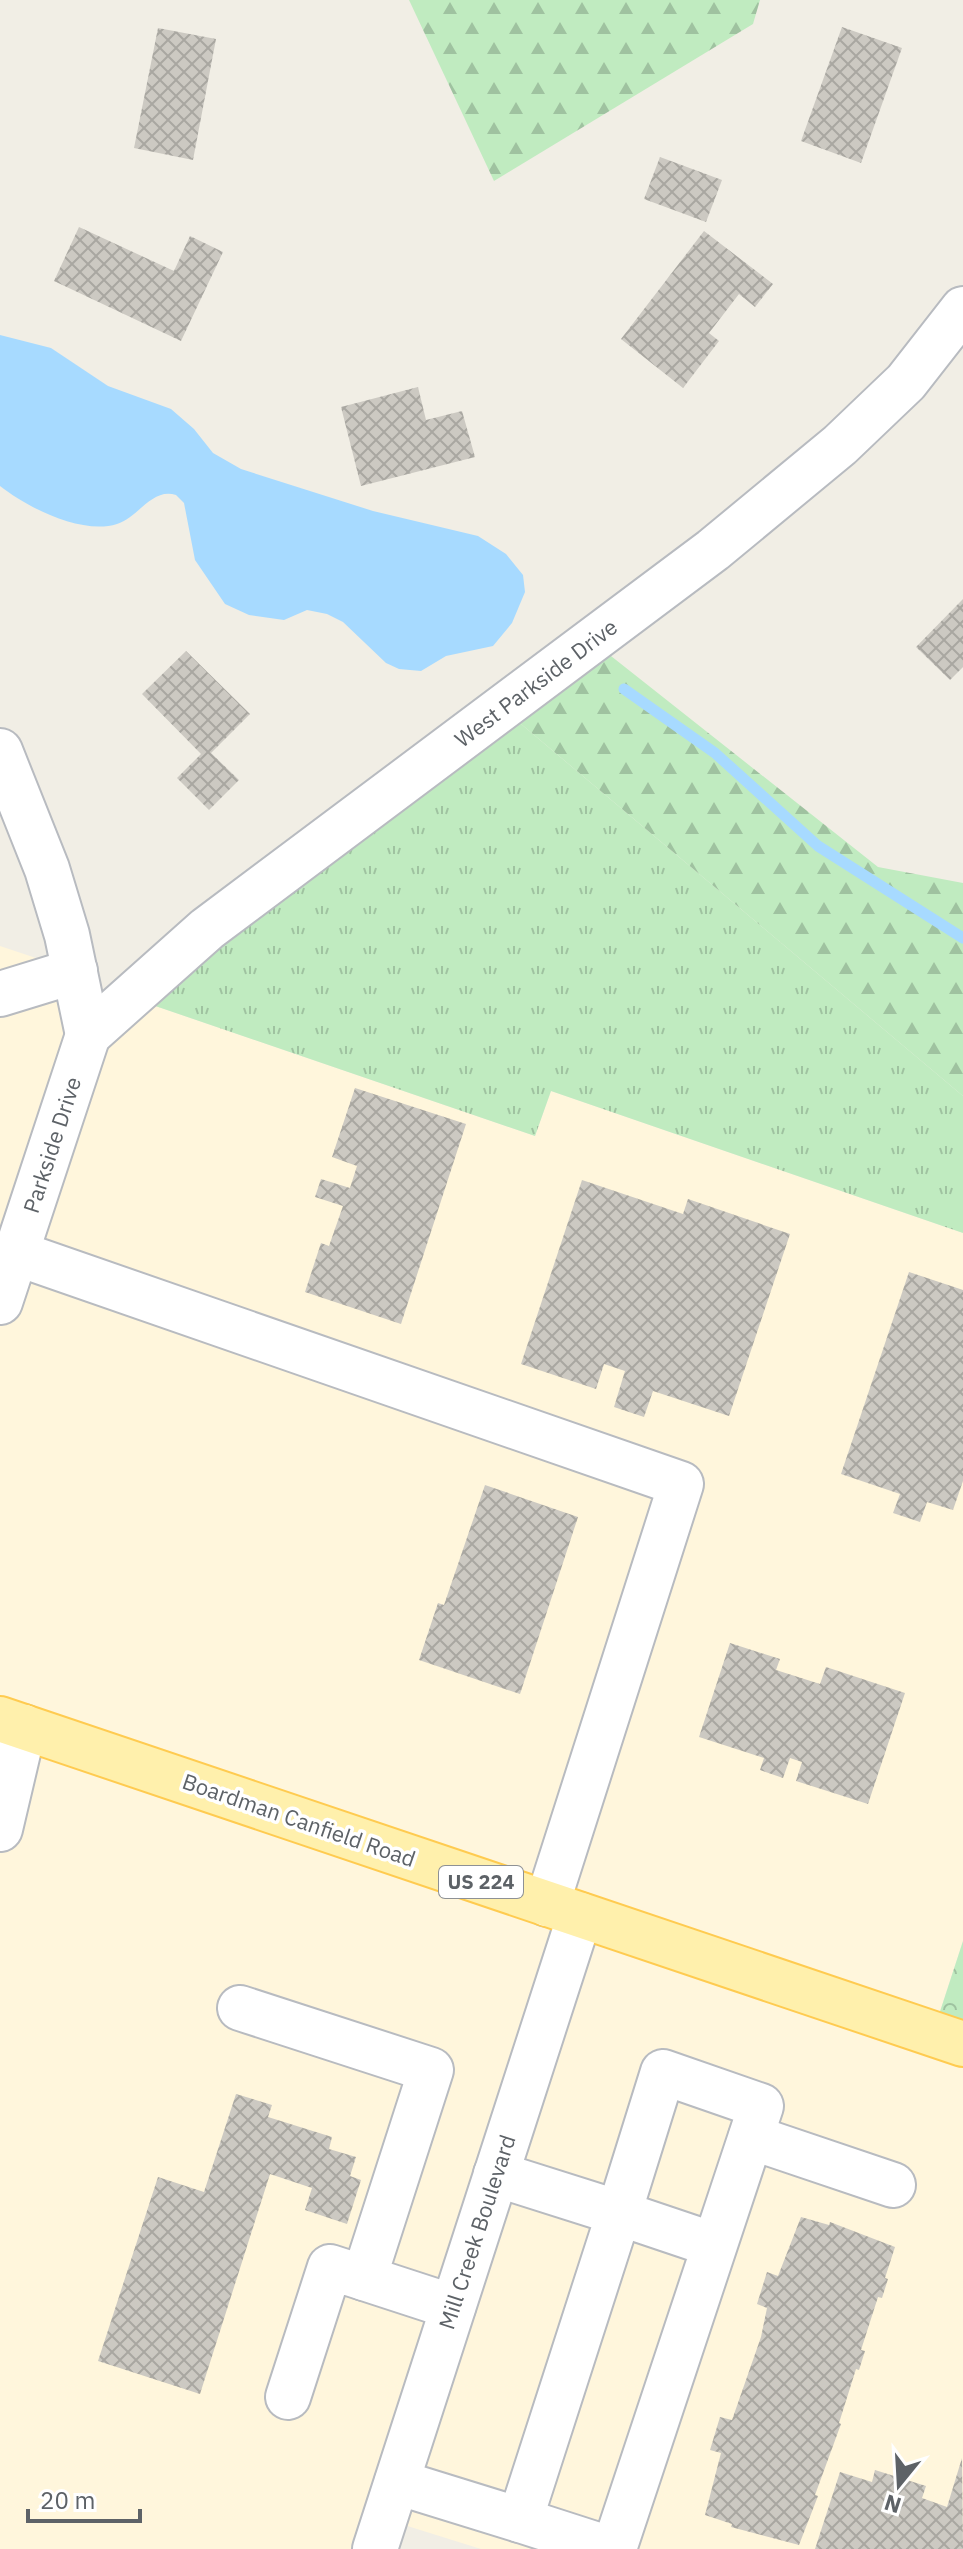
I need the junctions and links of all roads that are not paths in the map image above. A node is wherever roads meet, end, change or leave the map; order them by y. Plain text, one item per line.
1 (963, 309) edge
2 (0, 751) edge
3 (75, 971) junction
4 (0, 994) edge
5 (88, 1035) junction
6 (16, 1253) junction
7 (0, 1302) edge
8 (12, 1723) edge
9 (0, 1829) edge
10 (563, 1909) junction
11 (240, 2008) dead end
12 (963, 2044) edge
13 (751, 2137) junction
14 (496, 2174) junction
15 (893, 2185) dead end
16 (619, 2213) junction
17 (714, 2245) junction
18 (364, 2278) junction
19 (453, 2307) junction
20 (288, 2397) dead end
21 (397, 2482) junction
22 (520, 2520) junction
23 (375, 2549) edge
24 (612, 2549) edge

1 - 5 street, West Parkside Drive
2 - 3 street
3 - 4 street
3 - 5 street
5 - 6 street, Parkside Drive
6 - 7 street, Parkside Drive
6 - 10 street, Mill Creek Boulevard
8 - 9 street
8 - 10 main road, Boardman Canfield Road / US 224
10 - 12 main road, Boardman Canfield Road / US 224
10 - 14 street, Mill Creek Boulevard
11 - 18 street
13 - 15 street
13 - 16 street
13 - 17 street
14 - 16 street
14 - 19 street, Mill Creek Boulevard
16 - 17 street
16 - 22 street
17 - 24 street
18 - 19 street
18 - 20 street
19 - 21 street, Mill Creek Boulevard
21 - 22 street
21 - 23 street, Mill Creek Boulevard
22 - 24 street

